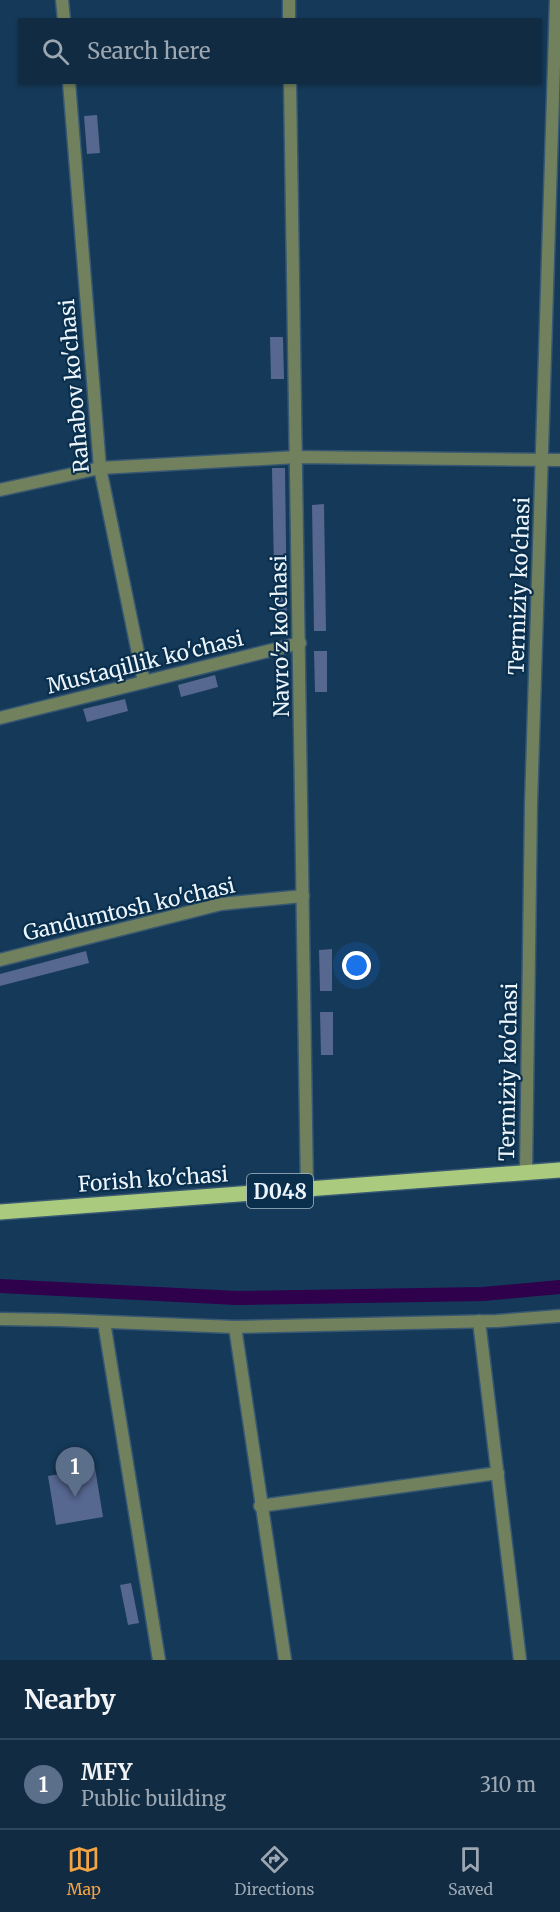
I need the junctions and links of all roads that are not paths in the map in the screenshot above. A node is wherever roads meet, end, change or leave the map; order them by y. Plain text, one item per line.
1 (62, 0) edge
2 (289, 0) edge
3 (556, 0) edge
4 (64, 18) edge
5 (289, 18) edge
6 (69, 84) edge
7 (290, 84) edge
8 (297, 457) junction
9 (543, 459) junction
10 (560, 460) edge
11 (100, 468) junction
12 (0, 490) edge
13 (300, 643) junction
14 (144, 682) junction
15 (0, 718) edge
16 (303, 896) junction
17 (0, 960) edge
18 (560, 1170) edge
19 (526, 1172) junction
20 (307, 1189) junction
21 (0, 1212) edge
22 (560, 1316) edge
23 (0, 1319) edge
24 (479, 1321) junction
25 (104, 1322) junction
26 (235, 1327) junction
27 (498, 1473) junction
28 (260, 1506) junction
29 (159, 1660) edge
30 (285, 1660) edge
31 (520, 1660) edge

1 - 4 street
2 - 5 street
3 - 9 street, Termiziy ko'chasi
6 - 11 street, Rahabov ko'chasi
7 - 8 street, Navro'z ko'chasi
8 - 9 street
8 - 11 street
8 - 13 street, Navro'z ko'chasi
9 - 10 street
9 - 19 street, Termiziy ko'chasi
11 - 12 street
11 - 14 street, Rahabov ko'chasi
13 - 14 street, Mustaqillik ko'chasi
13 - 16 street, Navro'z ko'chasi
14 - 15 street, Mustaqillik ko'chasi
16 - 17 street, Gandumtosh ko'chasi
16 - 20 street, Navro'z ko'chasi
18 - 19 main road, Forish ko'chasi / D048
19 - 20 main road, Forish ko'chasi / D048
20 - 21 main road, Forish ko'chasi / D048
22 - 24 street
23 - 25 street
24 - 26 street
24 - 27 street
25 - 26 street
25 - 29 street
26 - 28 street
27 - 28 street
27 - 31 street
28 - 30 street

